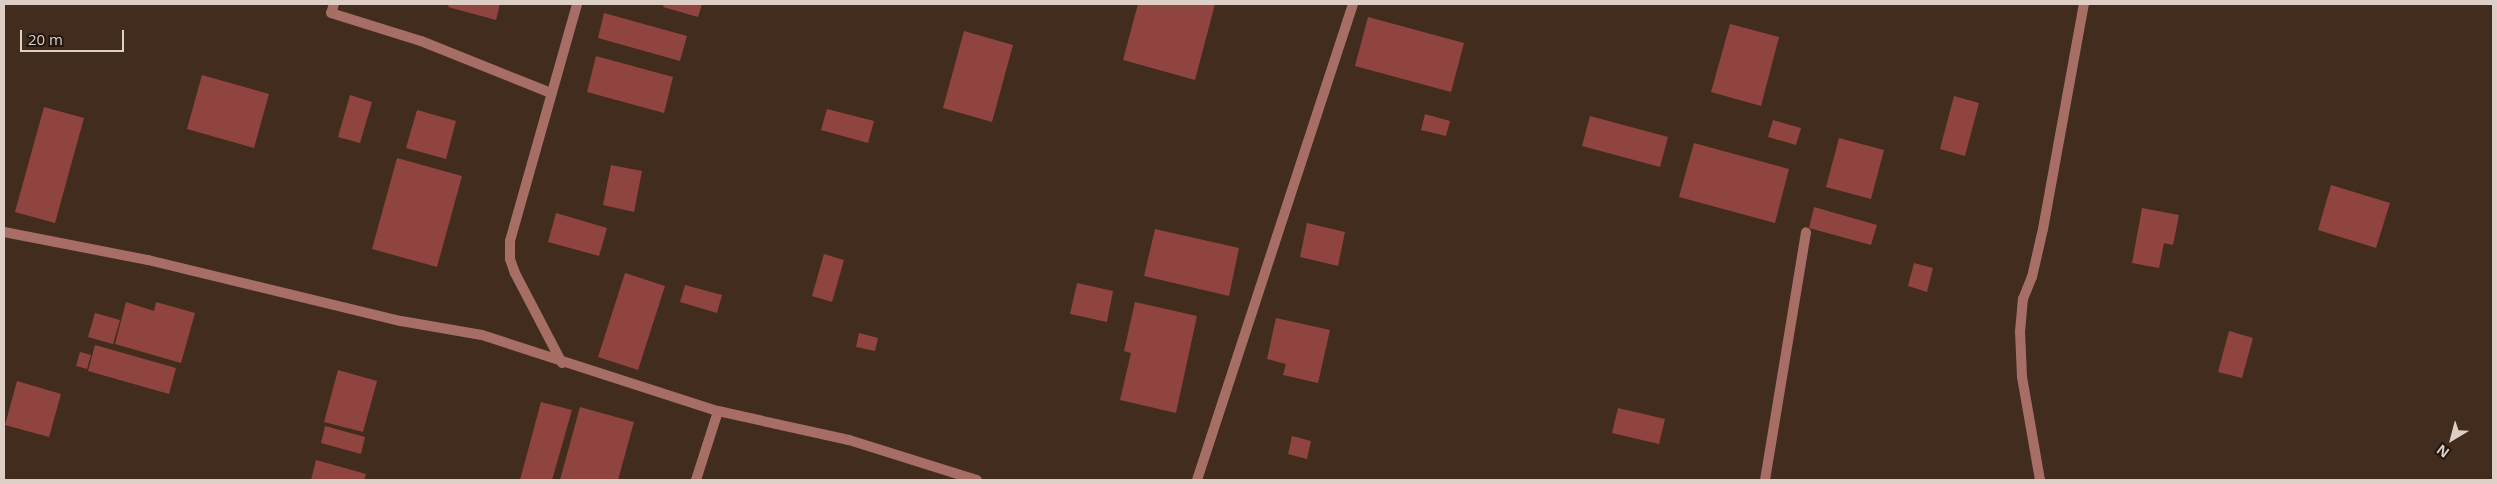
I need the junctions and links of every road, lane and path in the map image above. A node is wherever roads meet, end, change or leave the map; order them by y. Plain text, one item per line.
1 (334, 4) edge
2 (576, 4) edge
3 (1353, 4) edge
4 (2084, 4) edge
5 (551, 93) junction
6 (4, 232) edge
7 (1806, 232) dead end
8 (562, 363) junction
9 (718, 411) junction
10 (943, 476) edge
11 (696, 480) edge
12 (976, 480) edge
13 (1197, 480) edge
14 (1765, 480) edge
15 (2040, 480) edge

1 - 5 street
2 - 5 street
3 - 13 street
4 - 15 street
5 - 8 street
6 - 8 street
7 - 14 street
8 - 9 street
9 - 10 street
9 - 11 street
10 - 12 street

